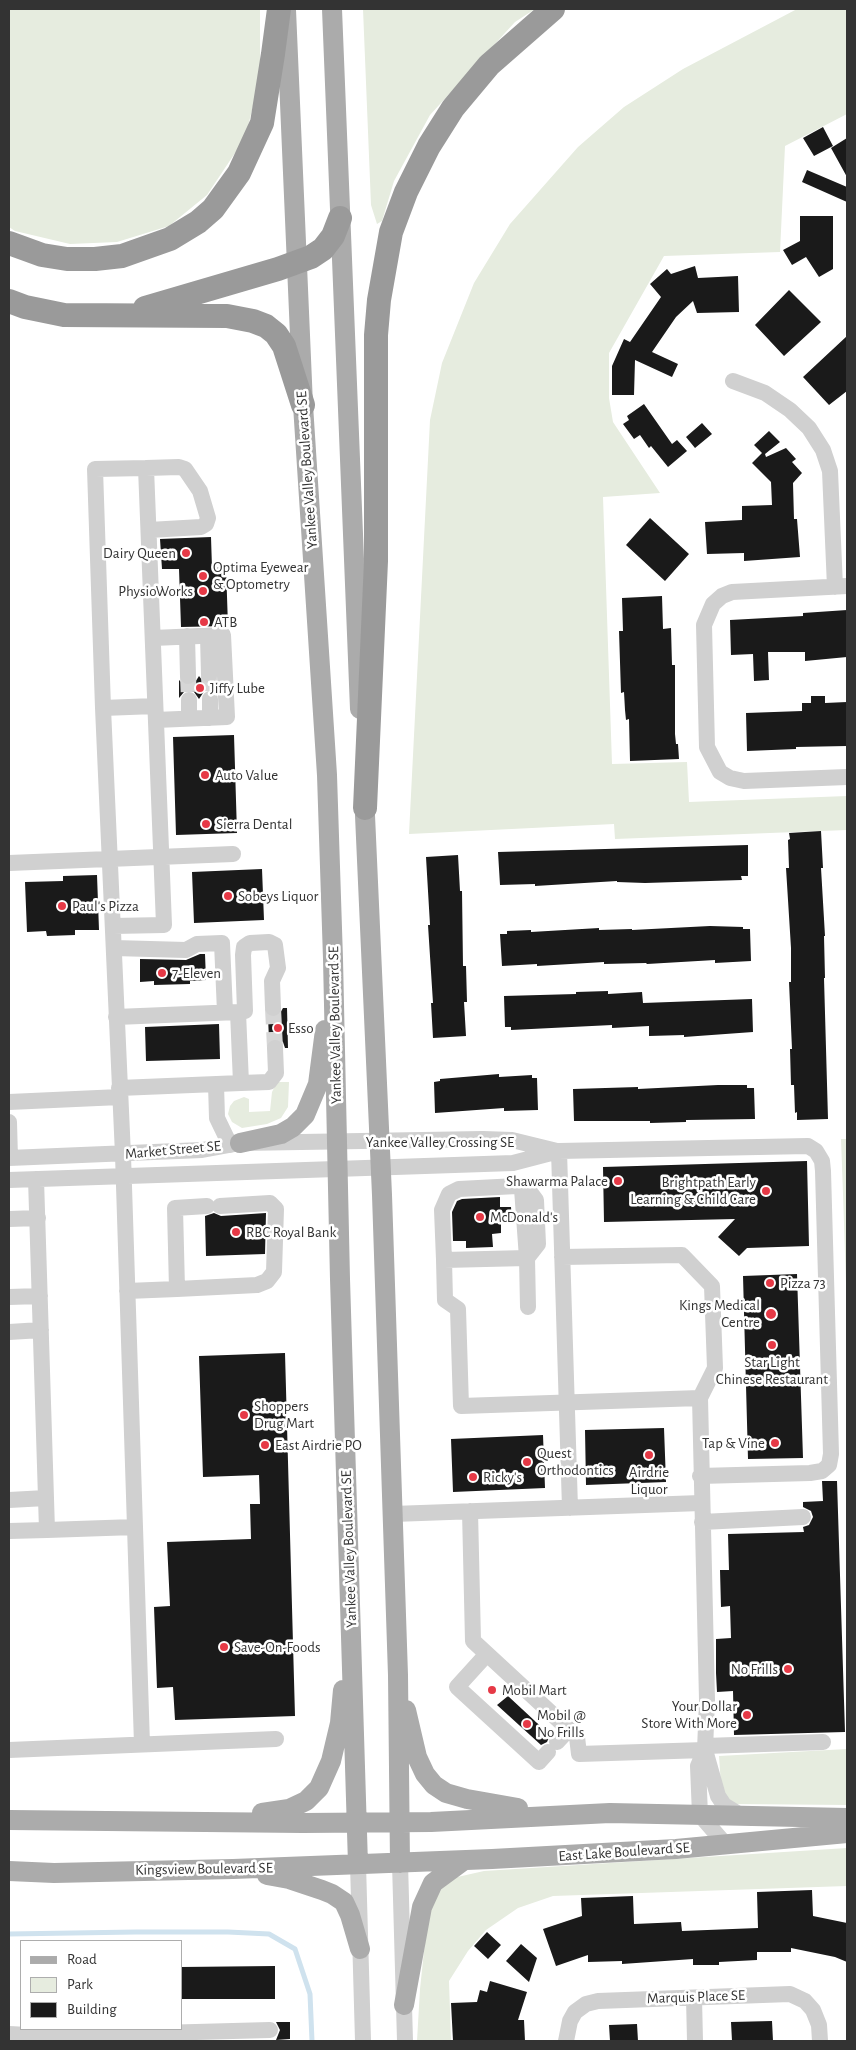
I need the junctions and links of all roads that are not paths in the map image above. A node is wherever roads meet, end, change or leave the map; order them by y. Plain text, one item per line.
1 (279, 9) edge
2 (286, 9) edge
3 (332, 9) edge
4 (553, 9) edge
5 (340, 218) junction
6 (9, 243) edge
7 (297, 262) junction
8 (9, 302) edge
9 (127, 314) junction
10 (733, 381) dead end
11 (302, 405) junction
12 (146, 468) junction
13 (149, 530) junction
14 (841, 587) edge
15 (204, 636) junction
16 (153, 638) junction
17 (199, 676) tunnel mouth
18 (199, 699) tunnel mouth
19 (103, 708) junction
20 (155, 713) junction
21 (200, 718) junction
22 (847, 778) edge
23 (365, 808) junction
24 (233, 854) dead end
25 (161, 857) junction
26 (110, 859) junction
27 (9, 863) edge
28 (113, 926) junction
29 (114, 948) junction
30 (333, 959) junction
31 (273, 1008) tunnel mouth
32 (233, 1012) junction
33 (116, 1017) junction
34 (274, 1048) tunnel mouth
35 (241, 1083) junction
36 (216, 1084) junction
37 (120, 1093) junction
38 (9, 1102) edge
39 (9, 1122) edge
40 (380, 1140) junction
41 (338, 1141) junction
42 (235, 1144) junction
43 (559, 1151) junction
44 (123, 1155) junction
45 (9, 1158) edge
46 (382, 1168) junction
47 (338, 1170) junction
48 (123, 1177) junction
49 (36, 1179) junction
50 (9, 1180) edge
51 (38, 1218) junction
52 (9, 1219) edge
53 (562, 1257) junction
54 (527, 1258) junction
55 (444, 1260) junction
56 (177, 1289) junction
57 (127, 1291) junction
58 (40, 1296) junction
59 (9, 1297) edge
60 (528, 1307) dead end
61 (41, 1330) junction
62 (9, 1332) edge
63 (700, 1398) junction
64 (567, 1403) junction
65 (700, 1476) junction
66 (46, 1498) junction
67 (9, 1500) edge
68 (701, 1504) junction
69 (570, 1508) junction
70 (470, 1511) junction
71 (393, 1514) junction
72 (803, 1517) dead end
73 (702, 1522) junction
74 (135, 1527) junction
75 (47, 1530) junction
76 (9, 1531) edge
77 (351, 1624) junction
78 (487, 1654) junction
79 (398, 1675) junction
80 (569, 1729) junction
81 (276, 1739) dead end
82 (823, 1742) dead end
83 (142, 1744) junction
84 (705, 1748) junction
85 (9, 1750) edge
86 (569, 1814) junction
87 (700, 1815) junction
88 (742, 1816) junction
89 (847, 1818) edge
90 (9, 1820) edge
91 (201, 1822) junction
92 (400, 1822) junction
93 (357, 1823) junction
94 (847, 1833) edge
95 (726, 1845) junction
96 (465, 1860) junction
97 (400, 1863) junction
98 (358, 1864) junction
99 (233, 1869) junction
100 (9, 1871) edge
101 (360, 1949) junction
102 (694, 1998) junction
103 (404, 2006) junction
104 (270, 2030) dead end
105 (9, 2034) edge
106 (212, 2036) edge
107 (47, 2039) edge
108 (363, 2041) edge
109 (405, 2041) edge
110 (566, 2041) edge
111 (695, 2041) edge
112 (820, 2041) edge

1 - 6 highway
2 - 7 main road, Yankee Valley Boulevard SE
3 - 5 main road
4 - 23 highway
5 - 7 highway
5 - 23 main road
7 - 9 highway
7 - 11 main road, Yankee Valley Boulevard SE
8 - 9 highway
9 - 11 highway
10 - 14 street
11 - 30 main road, Yankee Valley Boulevard SE
12 - 13 street
12 - 13 street
12 - 19 street
13 - 16 street
14 - 22 street
15 - 16 street
15 - 17 street
15 - 21 street
16 - 20 street
18 - 21 street
19 - 20 street
19 - 26 street
20 - 21 street
20 - 25 street
23 - 40 main road
24 - 25 street
25 - 26 street
25 - 28 street
26 - 27 street
26 - 28 street
28 - 29 street
29 - 32 street
29 - 33 street
30 - 41 main road, Yankee Valley Boulevard SE
30 - 42 main road
31 - 32 street
32 - 33 street
32 - 35 street
33 - 37 street
34 - 35 street
35 - 36 street
36 - 37 street
36 - 42 street
37 - 38 street
37 - 44 street
39 - 45 street
40 - 41 street, Yankee Valley Crossing SE
40 - 43 street, Yankee Valley Crossing SE
40 - 46 main road
41 - 42 street, Market Street SE
41 - 47 main road, Yankee Valley Boulevard SE
42 - 44 street, Market Street SE
43 - 46 street, Yankee Valley Crossing SE
43 - 53 street
43 - 65 street
44 - 45 street, Market Street SE
44 - 48 street
46 - 47 street, Yankee Valley Crossing SE
46 - 71 main road
47 - 48 street, Market Street SE
47 - 77 main road, Yankee Valley Boulevard SE
48 - 49 street, Market Street SE
48 - 57 street
49 - 50 street, Market Street SE
49 - 51 street
51 - 52 street
51 - 58 street
53 - 63 street
53 - 64 street
54 - 55 street
54 - 55 street
54 - 60 street
55 - 64 street
56 - 56 street
56 - 57 street
57 - 74 street
58 - 59 street
58 - 61 street
61 - 62 street
61 - 66 street
63 - 64 street
63 - 65 street
64 - 69 street
65 - 68 street
66 - 67 street
66 - 75 street
68 - 69 street
68 - 73 street
69 - 70 street
70 - 71 street
70 - 78 street
71 - 79 main road
72 - 73 street
73 - 84 street
74 - 75 street
74 - 83 street
75 - 76 street
77 - 91 main road
77 - 93 main road, Yankee Valley Boulevard SE
78 - 80 street
78 - 80 street
79 - 86 main road
79 - 92 main road
80 - 84 street
81 - 83 street
82 - 84 street
83 - 85 street
84 - 87 street
84 - 88 street
86 - 87 main road
86 - 92 main road
87 - 88 main road
87 - 95 street
88 - 89 main road
90 - 91 main road
91 - 93 main road
92 - 93 main road
92 - 97 main road
93 - 98 main road, Yankee Valley Boulevard SE
94 - 95 main road, East Lake Boulevard SE
95 - 96 main road, East Lake Boulevard SE
96 - 97 main road, East Lake Boulevard SE
96 - 103 main road
97 - 98 main road, Kingsview Boulevard SE
97 - 103 street
98 - 99 main road, Kingsview Boulevard SE
98 - 101 street, Yankee Valley Boulevard SE
99 - 100 main road, Kingsview Boulevard SE
99 - 101 main road
101 - 108 street, Yankee Valley Boulevard SE
102 - 110 street, Marquis Place SE
102 - 111 street
102 - 112 street, Marquis Place SE
103 - 109 street
104 - 106 street
105 - 107 street
106 - 107 street

